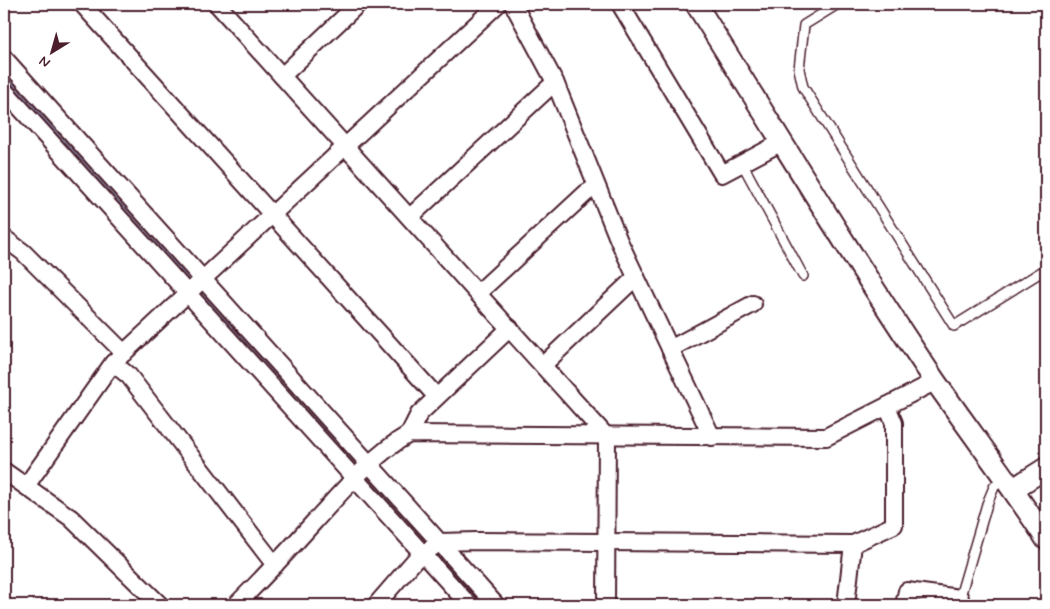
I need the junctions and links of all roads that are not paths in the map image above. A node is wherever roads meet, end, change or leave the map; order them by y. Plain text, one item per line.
1 (82, 4) edge
2 (358, 4) edge
3 (498, 4) edge
4 (513, 4) edge
5 (620, 4) edge
6 (696, 4) edge
7 (838, 4) edge
8 (220, 5) edge
9 (4, 58) edge
10 (282, 76) junction
11 (555, 82) junction
12 (11, 88) edge
13 (782, 142) junction
14 (345, 145) junction
15 (742, 163) junction
16 (596, 187) junction
17 (272, 214) junction
18 (410, 217) junction
19 (4, 238) edge
20 (1046, 269) edge
21 (803, 276) dead end
22 (636, 277) junction
23 (195, 286) junction
24 (478, 293) junction
25 (754, 304) dead end
26 (510, 328) junction
27 (670, 349) junction
28 (119, 358) junction
29 (543, 364) junction
30 (936, 381) junction
31 (436, 396) junction
32 (887, 406) junction
33 (409, 434) junction
34 (607, 437) junction
35 (712, 437) junction
36 (1046, 468) edge
37 (4, 471) edge
38 (362, 472) junction
39 (1009, 483) junction
40 (26, 486) junction
41 (1046, 539) edge
42 (607, 542) junction
43 (853, 544) junction
44 (432, 548) junction
45 (276, 565) junction
46 (959, 602) edge
47 (160, 605) edge
48 (236, 605) edge
49 (376, 605) edge
50 (469, 605) edge
51 (496, 605) edge
52 (606, 605) edge
53 (846, 605) edge
54 (904, 605) edge

1 - 17 street
2 - 10 street
3 - 14 street
4 - 11 street
5 - 15 street
6 - 13 street
7 - 20 lane
8 - 10 street
9 - 12 street
10 - 14 street
11 - 16 street
11 - 18 street
12 - 23 street
13 - 15 street
13 - 30 street
14 - 17 street
14 - 18 street
15 - 21 lane
16 - 22 street
16 - 24 street
17 - 23 street
17 - 31 street
18 - 24 street
19 - 28 street
22 - 27 street
22 - 29 street
23 - 28 street
23 - 38 street
24 - 26 street
25 - 27 street
26 - 29 street
26 - 31 street
27 - 35 street
28 - 40 street
28 - 45 street
29 - 34 street
30 - 32 street
30 - 39 street
31 - 33 street
32 - 35 street
32 - 43 street
33 - 34 street
33 - 38 street
34 - 35 street
34 - 42 street
36 - 39 street
37 - 40 street
38 - 44 street
38 - 45 street
39 - 41 street
39 - 46 lane
40 - 47 street
42 - 43 street
42 - 44 street
42 - 52 street
43 - 53 street
44 - 49 street
44 - 50 street
44 - 51 street
45 - 48 street
46 - 54 street

